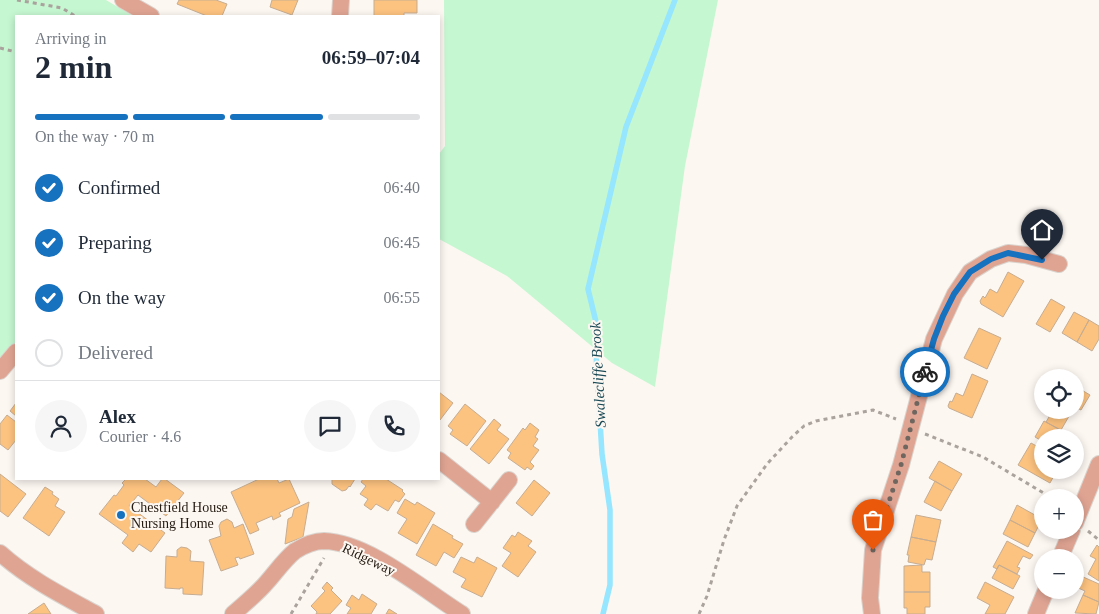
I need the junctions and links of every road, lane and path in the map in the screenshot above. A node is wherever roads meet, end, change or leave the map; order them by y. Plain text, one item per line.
1 (17, 0) edge
2 (341, 0) edge
3 (132, 2) edge
4 (73, 15) edge
5 (150, 15) edge
6 (340, 15) edge
7 (0, 48) edge
8 (15, 52) edge
9 (1059, 264) dead end
10 (15, 353) edge
11 (0, 371) edge
12 (911, 426) junction
13 (440, 461) edge
14 (1099, 464) edge
15 (509, 480) dead end
16 (1037, 489) edge
17 (1084, 501) edge
18 (492, 502) junction
19 (474, 524) dead end
20 (333, 542) junction
21 (0, 553) edge
22 (1042, 599) edge
23 (96, 614) edge
24 (233, 614) edge
25 (291, 614) edge
26 (462, 614) edge
27 (700, 614) edge
28 (872, 614) edge
29 (1036, 614) edge

1 - 4 path
2 - 6 street
3 - 5 street
7 - 8 path
9 - 12 street
10 - 11 street
12 - 16 path
12 - 27 path
12 - 28 street
13 - 18 street
14 - 17 street
15 - 18 street
18 - 19 street
20 - 24 street, Ridgeway
20 - 25 path
20 - 26 street, Ridgeway
21 - 23 street
22 - 29 street

